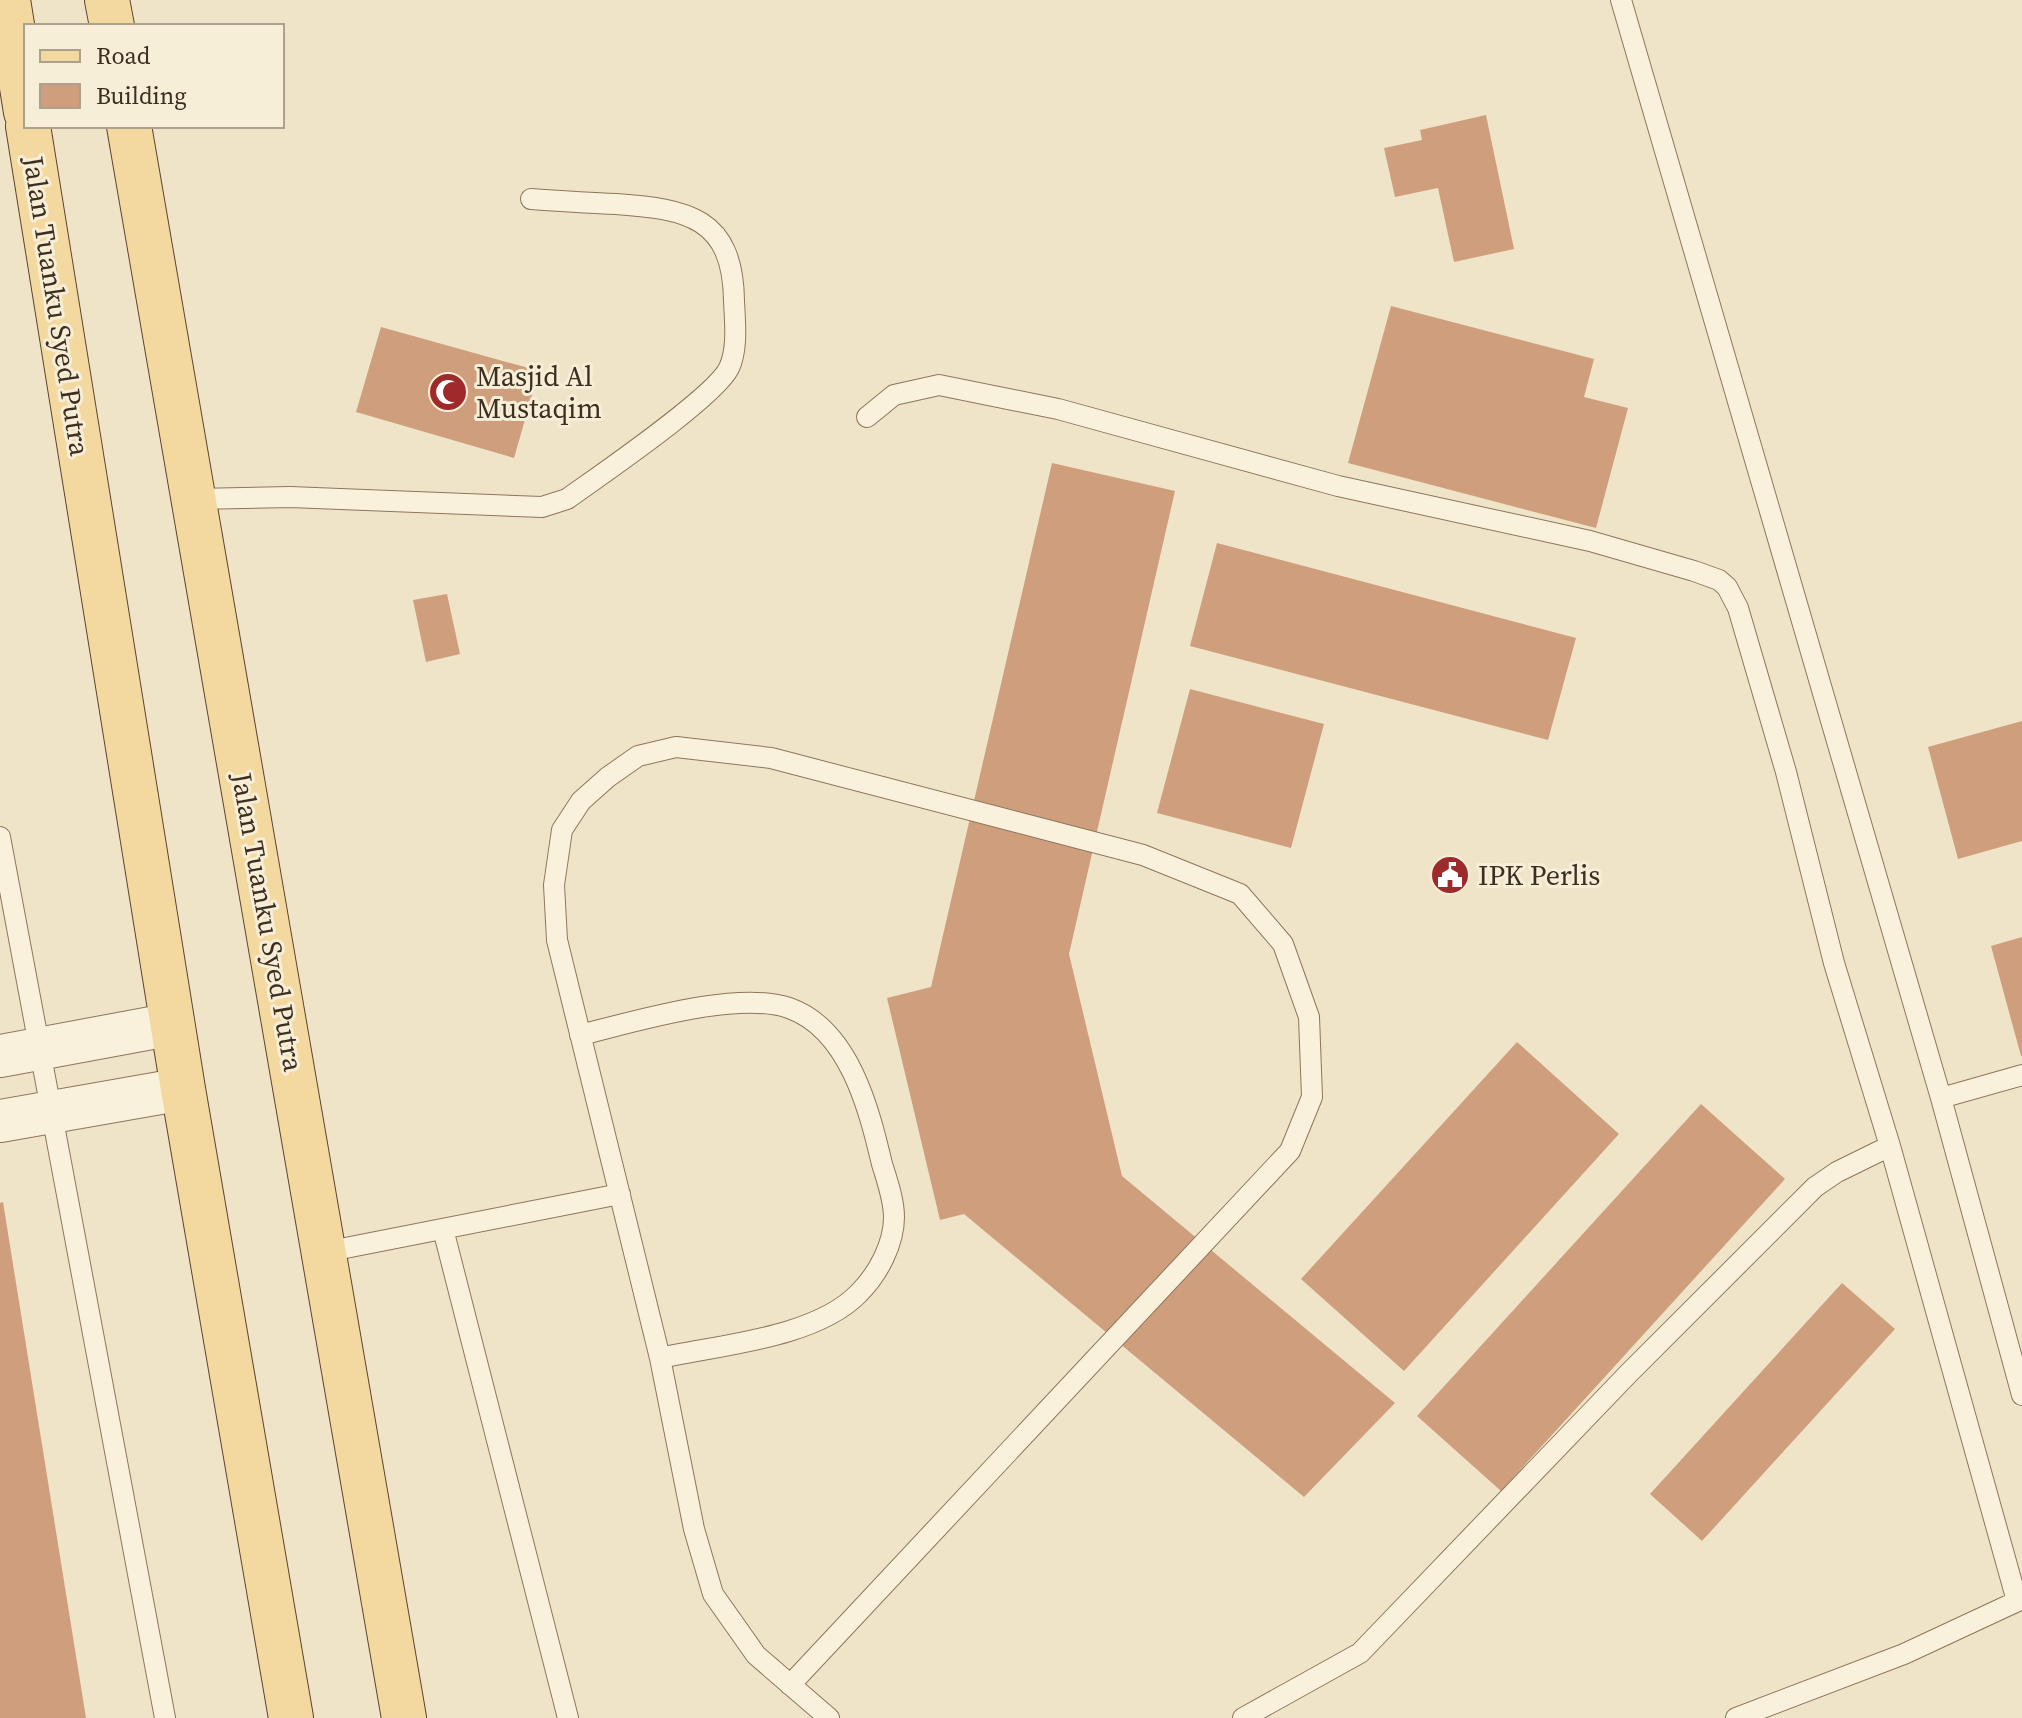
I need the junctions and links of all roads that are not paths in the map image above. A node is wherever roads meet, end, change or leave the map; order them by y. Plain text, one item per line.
1 (8, 0) edge
2 (107, 0) edge
3 (1621, 0) edge
4 (112, 24) edge
5 (24, 100) edge
6 (28, 128) edge
7 (129, 128) edge
8 (531, 199) dead end
9 (867, 417) dead end
10 (194, 499) junction
11 (0, 837) edge
12 (173, 1024) junction
13 (580, 1035) junction
14 (20, 1052) edge
15 (2022, 1075) edge
16 (183, 1089) junction
17 (1941, 1098) junction
18 (51, 1110) junction
19 (0, 1121) edge
20 (1890, 1146) junction
21 (620, 1194) junction
22 (443, 1229) junction
23 (325, 1252) junction
24 (660, 1358) junction
25 (2022, 1395) edge
26 (2020, 1600) edge
27 (790, 1685) junction
28 (165, 1718) edge
29 (291, 1718) edge
30 (404, 1718) edge
31 (568, 1718) edge
32 (829, 1718) edge
33 (1243, 1718) edge
34 (1736, 1718) edge

1 - 5 main road
2 - 4 main road
3 - 17 lane
6 - 12 main road, Jalan Tuanku Syed Putra
7 - 10 main road, Jalan Tuanku Syed Putra
8 - 10 lane
9 - 20 lane
10 - 23 main road, Jalan Tuanku Syed Putra
11 - 14 lane
12 - 14 street
12 - 16 main road, Jalan Tuanku Syed Putra
13 - 21 lane
13 - 24 lane
13 - 27 lane
14 - 18 lane
15 - 17 lane
16 - 18 street
16 - 29 main road, Jalan Tuanku Syed Putra
17 - 25 lane
18 - 19 street
18 - 28 lane
20 - 26 lane
20 - 33 lane
21 - 22 lane
21 - 24 lane
22 - 23 lane
22 - 31 lane
23 - 30 main road, Jalan Tuanku Syed Putra
24 - 27 lane
26 - 34 lane
27 - 32 lane

